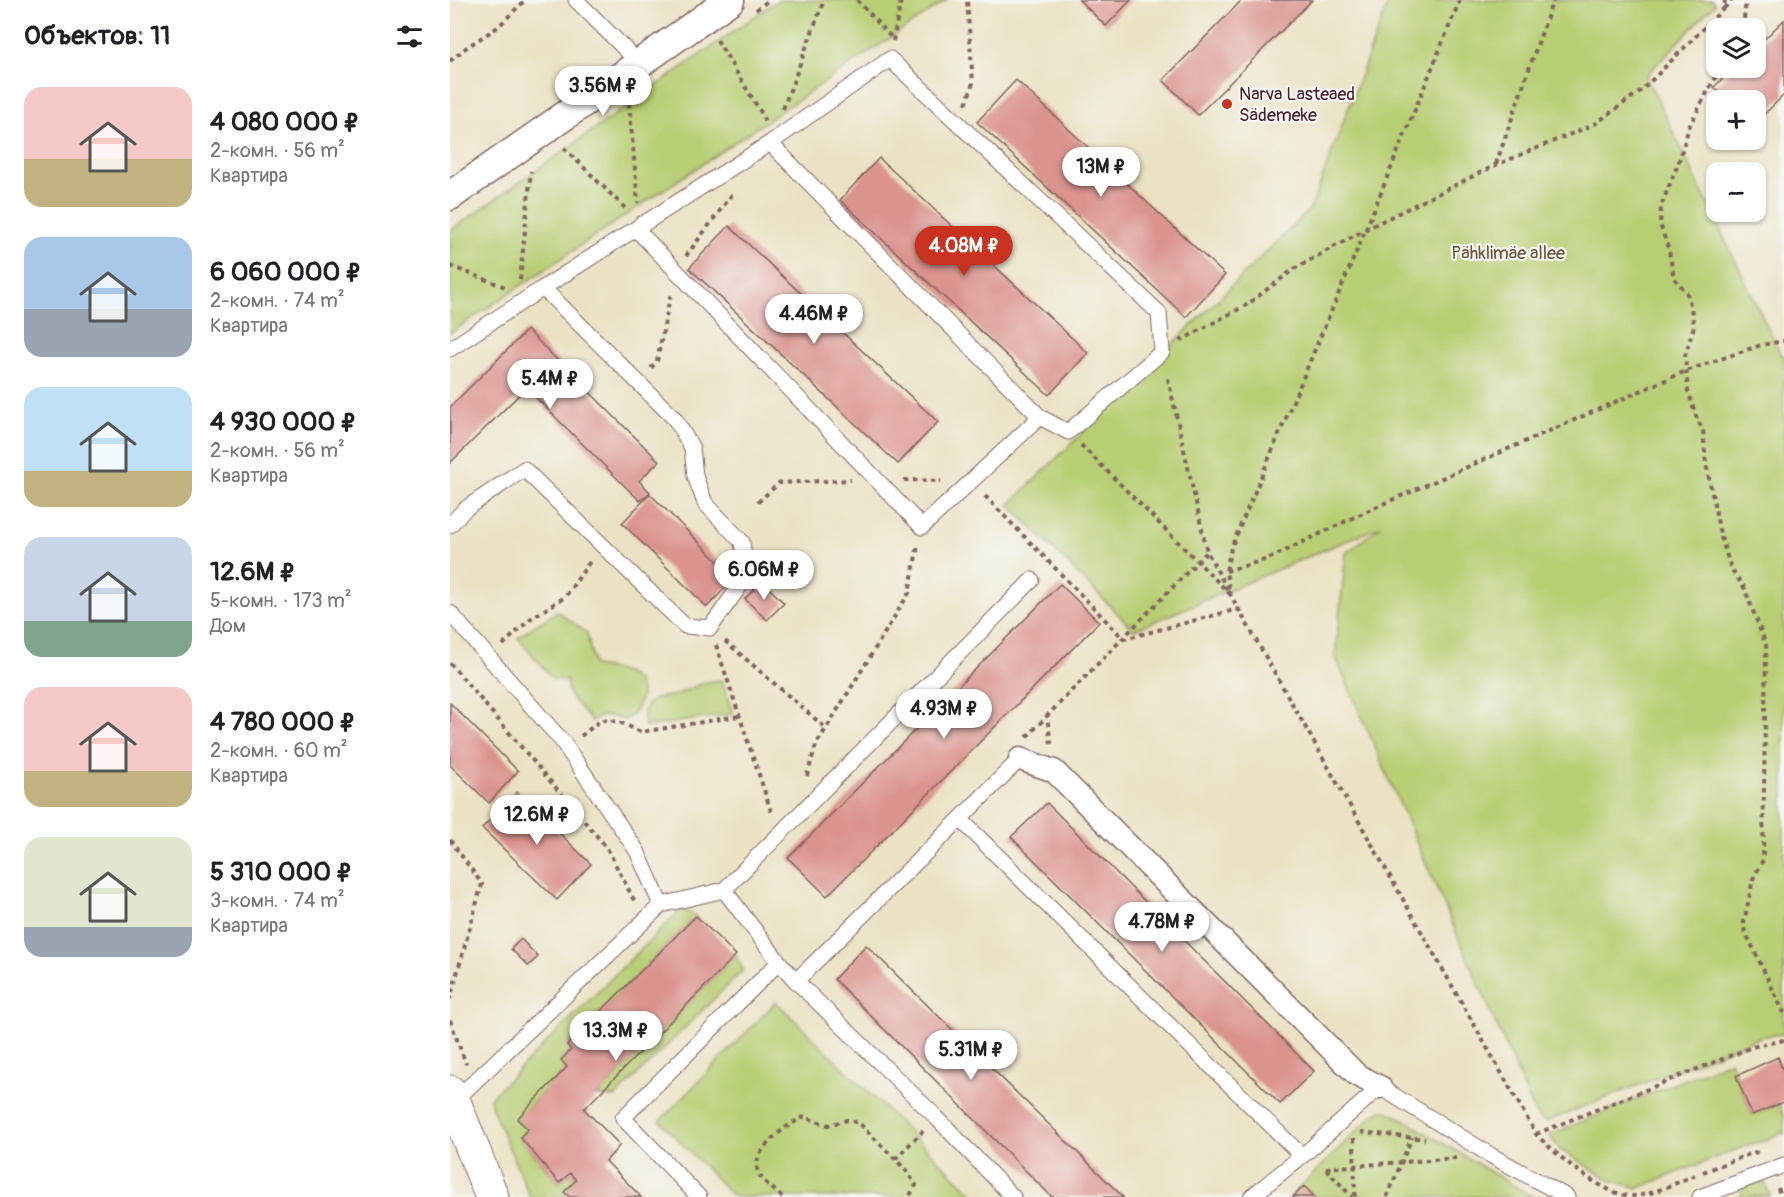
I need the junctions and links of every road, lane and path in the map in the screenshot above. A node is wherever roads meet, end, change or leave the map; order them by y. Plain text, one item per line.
1 (525, 0) edge
2 (576, 0) edge
3 (730, 0) edge
4 (857, 0) edge
5 (901, 0) edge
6 (967, 0) edge
7 (1460, 0) edge
8 (1553, 0) edge
9 (1725, 0) edge
10 (1732, 0) edge
11 (1746, 0) edge
12 (1724, 8) junction
13 (1744, 18) edge
14 (703, 19) junction
15 (893, 40) junction
16 (890, 59) junction
17 (450, 61) edge
18 (639, 63) junction
19 (1715, 78) edge
20 (628, 99) dead end
21 (958, 124) junction
22 (770, 143) junction
23 (561, 146) dead end
24 (1496, 165) junction
25 (531, 167) dead end
26 (450, 196) edge
27 (640, 224) junction
28 (1366, 229) junction
29 (450, 266) edge
30 (543, 288) junction
31 (1784, 341) edge
32 (450, 349) edge
33 (1162, 352) junction
34 (1686, 371) junction
35 (1040, 417) junction
36 (1068, 432) junction
37 (877, 480) junction
38 (971, 482) junction
39 (758, 502) dead end
40 (450, 525) edge
41 (922, 527) junction
42 (602, 544) junction
43 (1207, 552) junction
44 (1197, 562) junction
45 (1226, 571) junction
46 (1032, 580) dead end
47 (1230, 594) junction
48 (1238, 609) junction
49 (450, 613) edge
50 (710, 628) junction
51 (1124, 639) junction
52 (490, 659) junction
53 (450, 663) edge
54 (740, 716) junction
55 (826, 729) junction
56 (567, 748) junction
57 (1020, 759) joint
58 (1054, 771) junction
59 (795, 818) junction
60 (960, 819) junction
61 (779, 835) junction
62 (450, 840) edge
63 (724, 890) junction
64 (661, 905) junction
65 (644, 920) junction
66 (779, 962) junction
67 (796, 981) junction
68 (450, 999) edge
69 (1784, 1013) edge
70 (1784, 1040) edge
71 (1380, 1087) junction
72 (452, 1096) edge
73 (936, 1117) junction
74 (1416, 1130) dead end
75 (1536, 1134) junction
76 (1412, 1138) junction
77 (1432, 1140) dead end
78 (1755, 1152) dead end
79 (1305, 1153) junction
80 (1464, 1158) dead end
81 (895, 1159) junction
82 (1401, 1162) junction
83 (1784, 1165) edge
84 (1354, 1167) junction
85 (1326, 1168) junction
86 (492, 1197) edge
87 (699, 1197) edge
88 (782, 1197) edge
89 (909, 1197) edge
90 (1013, 1197) edge
91 (1251, 1197) edge
92 (1354, 1197) edge
93 (1387, 1197) edge
94 (1567, 1197) edge
95 (1700, 1197) edge

1 - 17 path
2 - 18 lane
3 - 14 street
4 - 15 path
5 - 15 path
6 - 21 path
7 - 28 path
8 - 24 path
9 - 12 path
10 - 12 path
11 - 13 path
12 - 24 path
14 - 18 street
14 - 22 path
15 - 16 path
16 - 21 lane
16 - 22 lane
18 - 26 street
19 - 34 path
20 - 27 path
21 - 33 lane
22 - 27 lane
22 - 35 lane
23 - 27 path
24 - 28 path
25 - 29 path
27 - 30 lane
27 - 37 lane
28 - 33 path
28 - 45 path
30 - 32 lane
30 - 50 lane
31 - 34 path
33 - 36 lane
33 - 43 path
34 - 45 path
34 - 69 path
35 - 36 lane
35 - 38 lane
36 - 44 path
37 - 38 path
37 - 39 path
37 - 41 lane
38 - 41 lane
38 - 51 path
40 - 42 lane
41 - 55 path
42 - 50 lane
42 - 52 path
43 - 44 path
43 - 47 path
44 - 47 path
44 - 51 path
45 - 47 path
46 - 59 lane
47 - 48 path
48 - 51 path
48 - 75 path
49 - 52 lane
50 - 54 path
50 - 55 path
51 - 58 path
52 - 56 lane
53 - 65 path
54 - 56 path
54 - 61 path
55 - 59 path
56 - 64 lane
57 - 58 street
57 - 60 lane
58 - 71 street
59 - 61 lane
60 - 67 lane
60 - 79 lane
61 - 63 lane
62 - 68 path
63 - 64 lane
63 - 66 lane
64 - 65 lane
65 - 72 lane
66 - 67 lane
66 - 87 lane
67 - 73 lane
70 - 75 path
71 - 79 lane
71 - 94 lane
72 - 86 main road
73 - 81 path
73 - 90 lane
74 - 76 path
75 - 78 path
76 - 77 path
76 - 82 path
76 - 84 path
79 - 85 path
79 - 91 lane
80 - 82 path
81 - 88 path
81 - 89 path
82 - 84 path
82 - 93 path
83 - 95 lane
84 - 85 path
84 - 92 path
85 - 92 path

